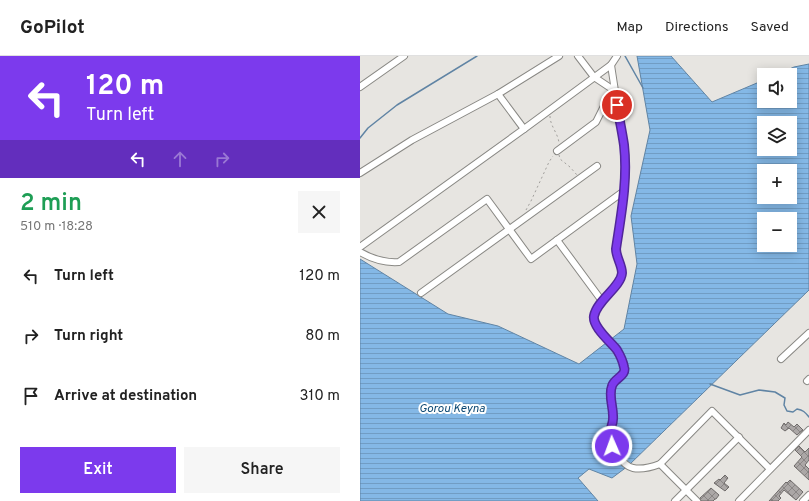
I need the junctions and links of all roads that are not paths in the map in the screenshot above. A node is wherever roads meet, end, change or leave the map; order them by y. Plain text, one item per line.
1 (404, 56) edge
2 (559, 56) edge
3 (578, 56) edge
4 (617, 56) edge
5 (611, 65) junction
6 (594, 77) junction
7 (360, 87) edge
8 (614, 91) junction
9 (498, 94) junction
10 (524, 129) junction
11 (557, 151) road end
12 (597, 166) dead end
13 (360, 173) edge
14 (624, 191) junction
15 (509, 229) junction
16 (557, 240) junction
17 (360, 247) edge
18 (360, 252) edge
19 (421, 293) dead end
20 (602, 301) junction
21 (809, 332) edge
22 (781, 359) dead end
23 (809, 430) edge
24 (738, 437) junction
25 (660, 464) junction
26 (770, 469) junction
27 (686, 490) junction
28 (809, 495) edge
29 (675, 501) edge
30 (697, 501) edge
31 (739, 501) edge
32 (803, 501) edge

1 - 7 street
2 - 9 street
3 - 6 street
4 - 5 street
5 - 6 street
5 - 8 street
6 - 8 street
6 - 10 street
8 - 11 street
8 - 14 street
9 - 10 street
9 - 13 street
10 - 17 street
12 - 15 street
14 - 16 street
14 - 20 street
15 - 16 street
15 - 18 street
15 - 19 street
16 - 20 street
20 - 25 street
21 - 22 street
23 - 26 street
24 - 25 street
24 - 26 street
24 - 27 street
25 - 27 street
26 - 31 street
27 - 29 street
27 - 30 street
28 - 32 street

